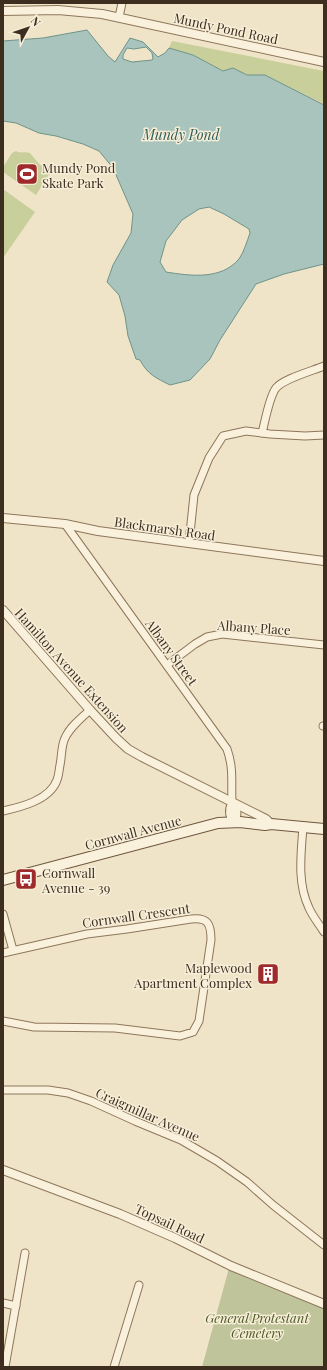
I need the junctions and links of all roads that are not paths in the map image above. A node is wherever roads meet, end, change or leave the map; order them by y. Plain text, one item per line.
1 (122, 3) edge
2 (3, 11) edge
3 (119, 17) junction
4 (324, 62) edge
5 (324, 366) edge
6 (262, 433) junction
7 (324, 435) edge
8 (3, 518) edge
9 (66, 524) junction
10 (189, 543) junction
11 (324, 561) edge
12 (3, 610) edge
13 (324, 644) edge
14 (167, 665) junction
15 (90, 710) junction
16 (232, 803) junction
17 (3, 811) edge
18 (234, 822) junction
19 (271, 824) junction
20 (303, 827) junction
21 (324, 829) edge
22 (3, 880) edge
23 (3, 914) edge
24 (324, 932) edge
25 (13, 950) junction
26 (3, 953) edge
27 (3, 1022) edge
28 (3, 1090) edge
29 (3, 1170) edge
30 (324, 1245) edge
31 (25, 1254) dead end
32 (139, 1285) dead end
33 (3, 1303) edge
34 (324, 1304) edge
35 (16, 1306) junction
36 (5, 1367) edge
37 (114, 1367) edge

1 - 3 street
2 - 3 street, Mundy Pond Road
3 - 4 street, Mundy Pond Road
5 - 6 street
6 - 7 street
6 - 10 street
8 - 9 street, Blackmarsh Road
9 - 10 street, Blackmarsh Road
9 - 14 street, Albany Street
10 - 11 street, Blackmarsh Road
12 - 15 street, Hamilton Avenue Extension
13 - 14 street, Albany Place
14 - 16 street, Albany Street
15 - 16 street, Hamilton Avenue Extension
15 - 17 street
16 - 18 street, Albany Street
16 - 19 street, Hamilton Avenue Extension
18 - 19 main road, Cornwall Avenue
18 - 22 main road, Cornwall Avenue
19 - 20 main road, Cornwall Avenue
20 - 21 main road, Cornwall Avenue
20 - 24 street
23 - 25 street
25 - 26 street, Cornwall Crescent
25 - 27 street, Cornwall Crescent
28 - 30 street, Craigmillar Avenue
29 - 34 street, Topsail Road
31 - 35 street
32 - 37 street
33 - 35 street
35 - 36 street

